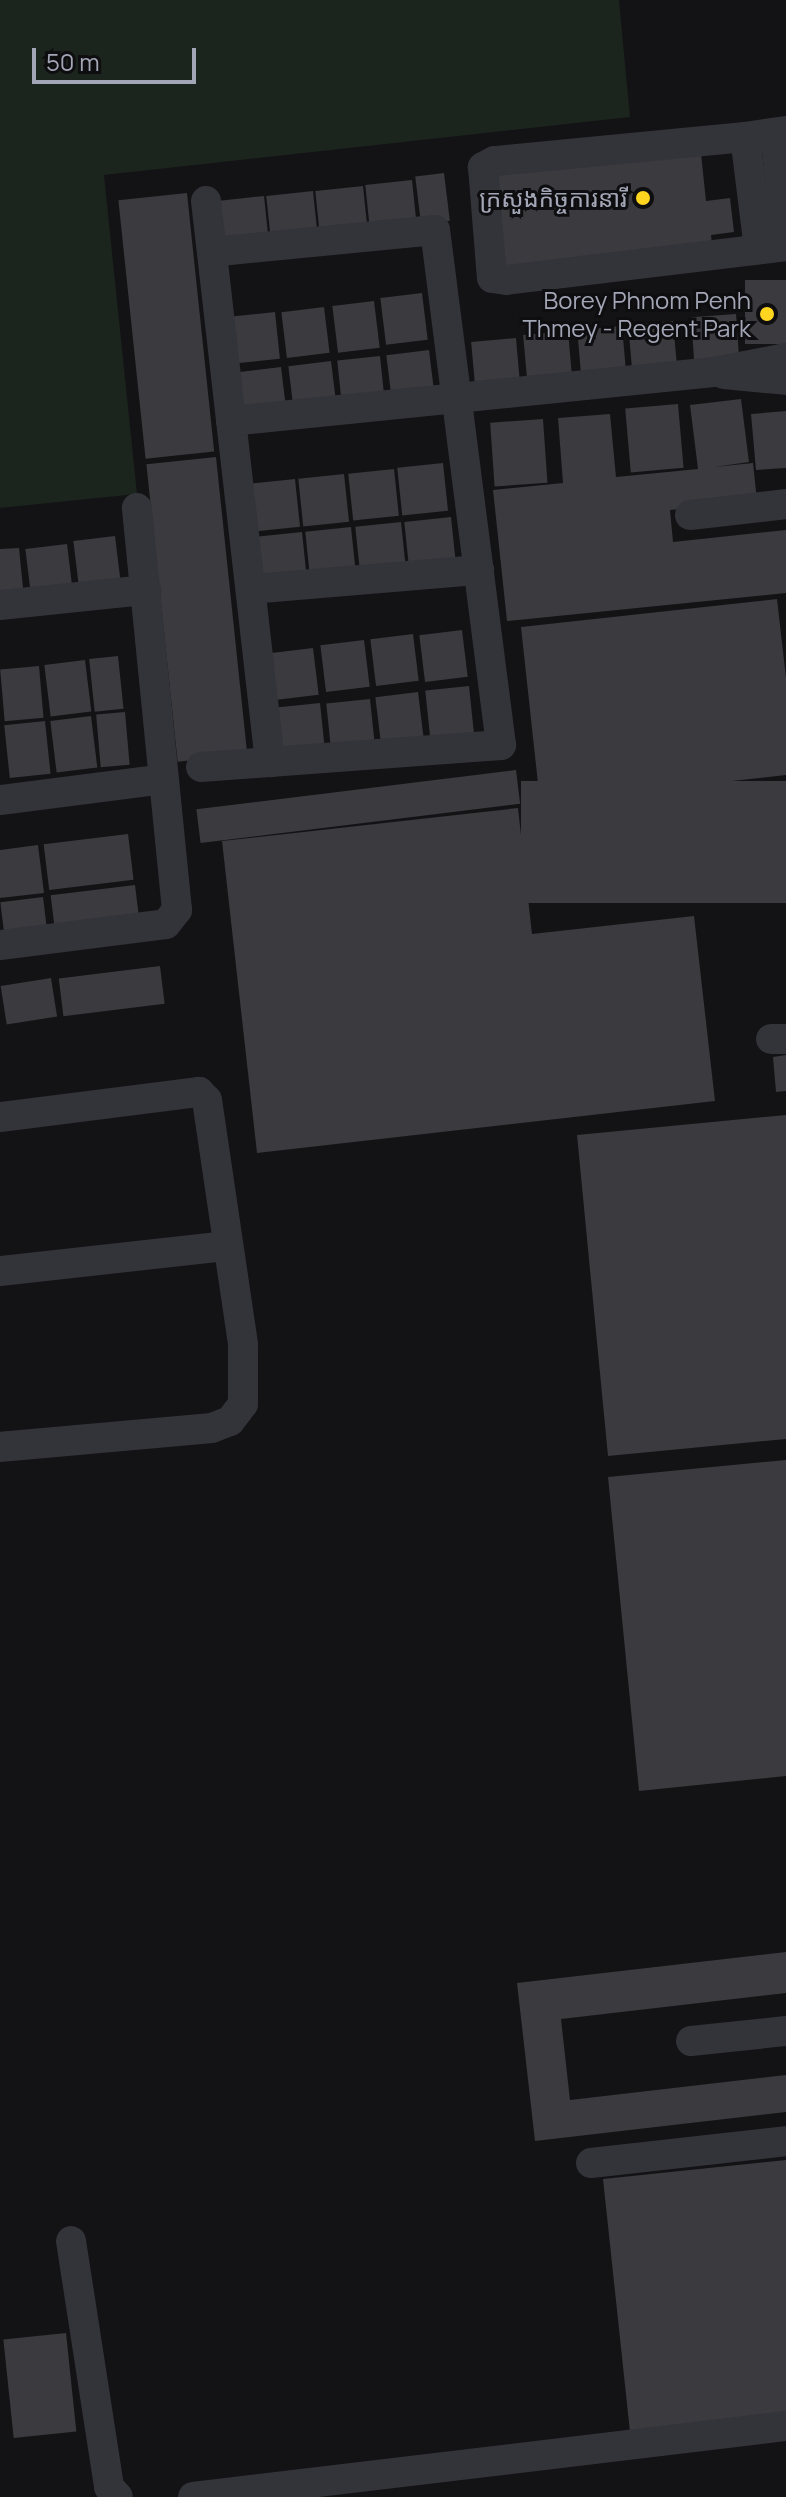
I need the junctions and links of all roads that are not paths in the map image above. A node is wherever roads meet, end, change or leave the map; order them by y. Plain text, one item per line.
1 (780, 132) edge
2 (745, 137) junction
3 (206, 201) dead end
4 (786, 232) edge
5 (772, 247) edge
6 (212, 252) junction
7 (786, 358) edge
8 (714, 372) junction
9 (786, 380) edge
10 (457, 398) junction
11 (231, 421) junction
12 (786, 504) edge
13 (137, 508) dead end
14 (690, 515) dead end
15 (479, 570) junction
16 (251, 589) junction
17 (146, 590) junction
18 (0, 605) edge
19 (270, 762) junction
20 (201, 767) dead end
21 (164, 779) junction
22 (0, 800) edge
23 (0, 945) edge
24 (0, 1117) edge
25 (228, 1246) junction
26 (0, 1271) edge
27 (0, 1447) edge
28 (786, 2031) edge
29 (691, 2041) dead end
30 (786, 2141) edge
31 (591, 2163) dead end
32 (71, 2241) dead end
33 (786, 2426) edge
34 (118, 2497) edge
35 (193, 2497) edge

1 - 2 street
1 - 4 street
2 - 5 street
2 - 5 street
3 - 6 street
6 - 10 street
6 - 11 street
7 - 8 street
8 - 9 street
8 - 10 street
10 - 11 street
10 - 15 street
11 - 16 street
12 - 14 street
13 - 17 street
15 - 16 street
15 - 19 street
16 - 19 street
17 - 18 street
17 - 21 street
19 - 20 street
21 - 22 street
21 - 23 street
24 - 25 street
25 - 26 street
25 - 27 street
28 - 29 street
30 - 31 street
32 - 34 street
33 - 35 street

